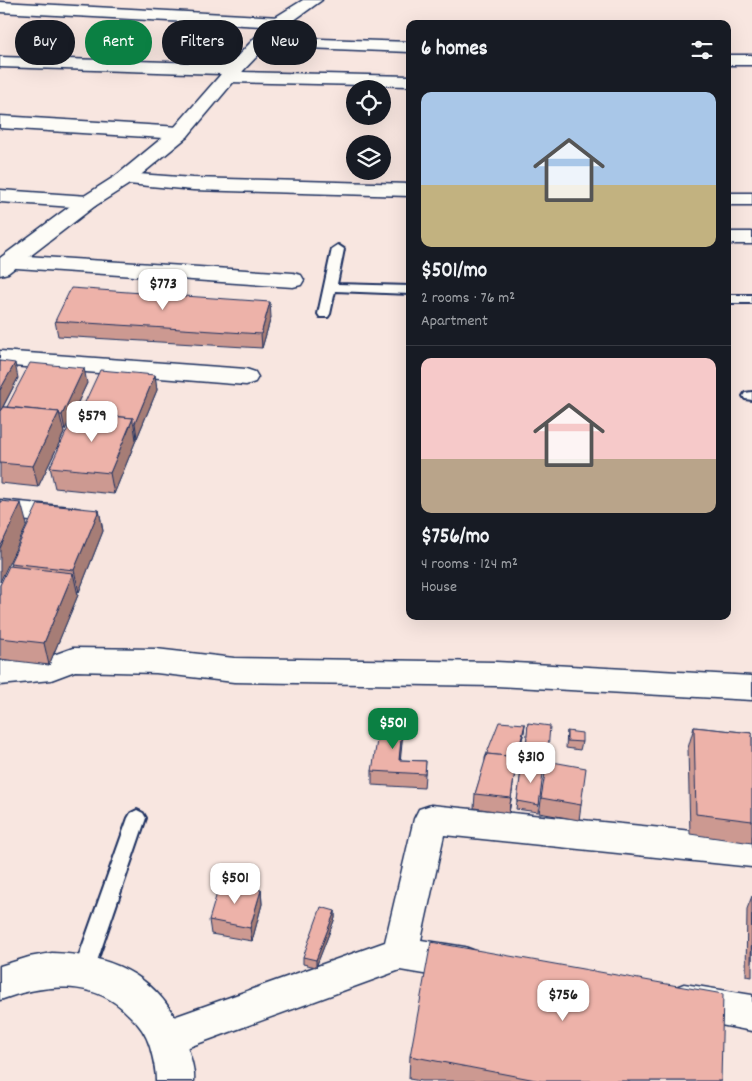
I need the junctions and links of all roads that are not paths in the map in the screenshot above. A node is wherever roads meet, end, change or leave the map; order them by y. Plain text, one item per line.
1 (314, 0) edge
2 (0, 7) edge
3 (283, 20) edge
4 (253, 21) edge
5 (317, 44) edge
6 (406, 47) edge
7 (253, 51) edge
8 (731, 60) edge
9 (752, 60) edge
10 (0, 62) edge
11 (232, 73) junction
12 (406, 81) edge
13 (0, 122) edge
14 (180, 133) junction
15 (124, 179) junction
16 (406, 190) edge
17 (0, 196) edge
18 (731, 199) edge
19 (752, 199) edge
20 (88, 202) junction
21 (731, 238) edge
22 (752, 238) edge
23 (338, 249) dead end
24 (7, 260) edge
25 (293, 280) dead end
26 (330, 287) junction
27 (406, 290) edge
28 (731, 298) edge
29 (752, 299) edge
30 (324, 314) dead end
31 (0, 358) edge
32 (246, 377) dead end
33 (0, 509) edge
34 (82, 517) edge
35 (0, 672) edge
36 (752, 688) edge
37 (137, 818) dead end
38 (752, 852) edge
39 (400, 953) junction
40 (498, 969) edge
41 (84, 970) junction
42 (0, 983) edge
43 (654, 996) edge
44 (752, 1012) edge
45 (168, 1037) junction
46 (180, 1079) edge

1 - 3 street
2 - 4 street
5 - 6 street
7 - 11 street
8 - 9 street
10 - 11 street
11 - 12 street
11 - 14 street
13 - 14 street
14 - 15 street
15 - 16 street
15 - 20 street
17 - 20 street
18 - 19 street
20 - 24 street
21 - 22 street
23 - 26 lane
24 - 25 street
26 - 27 lane
26 - 30 lane
28 - 29 lane
31 - 32 street
33 - 34 street
35 - 36 street
37 - 41 lane
38 - 39 street
39 - 40 street
39 - 45 street
41 - 42 street
41 - 45 street
43 - 44 street
45 - 46 street

